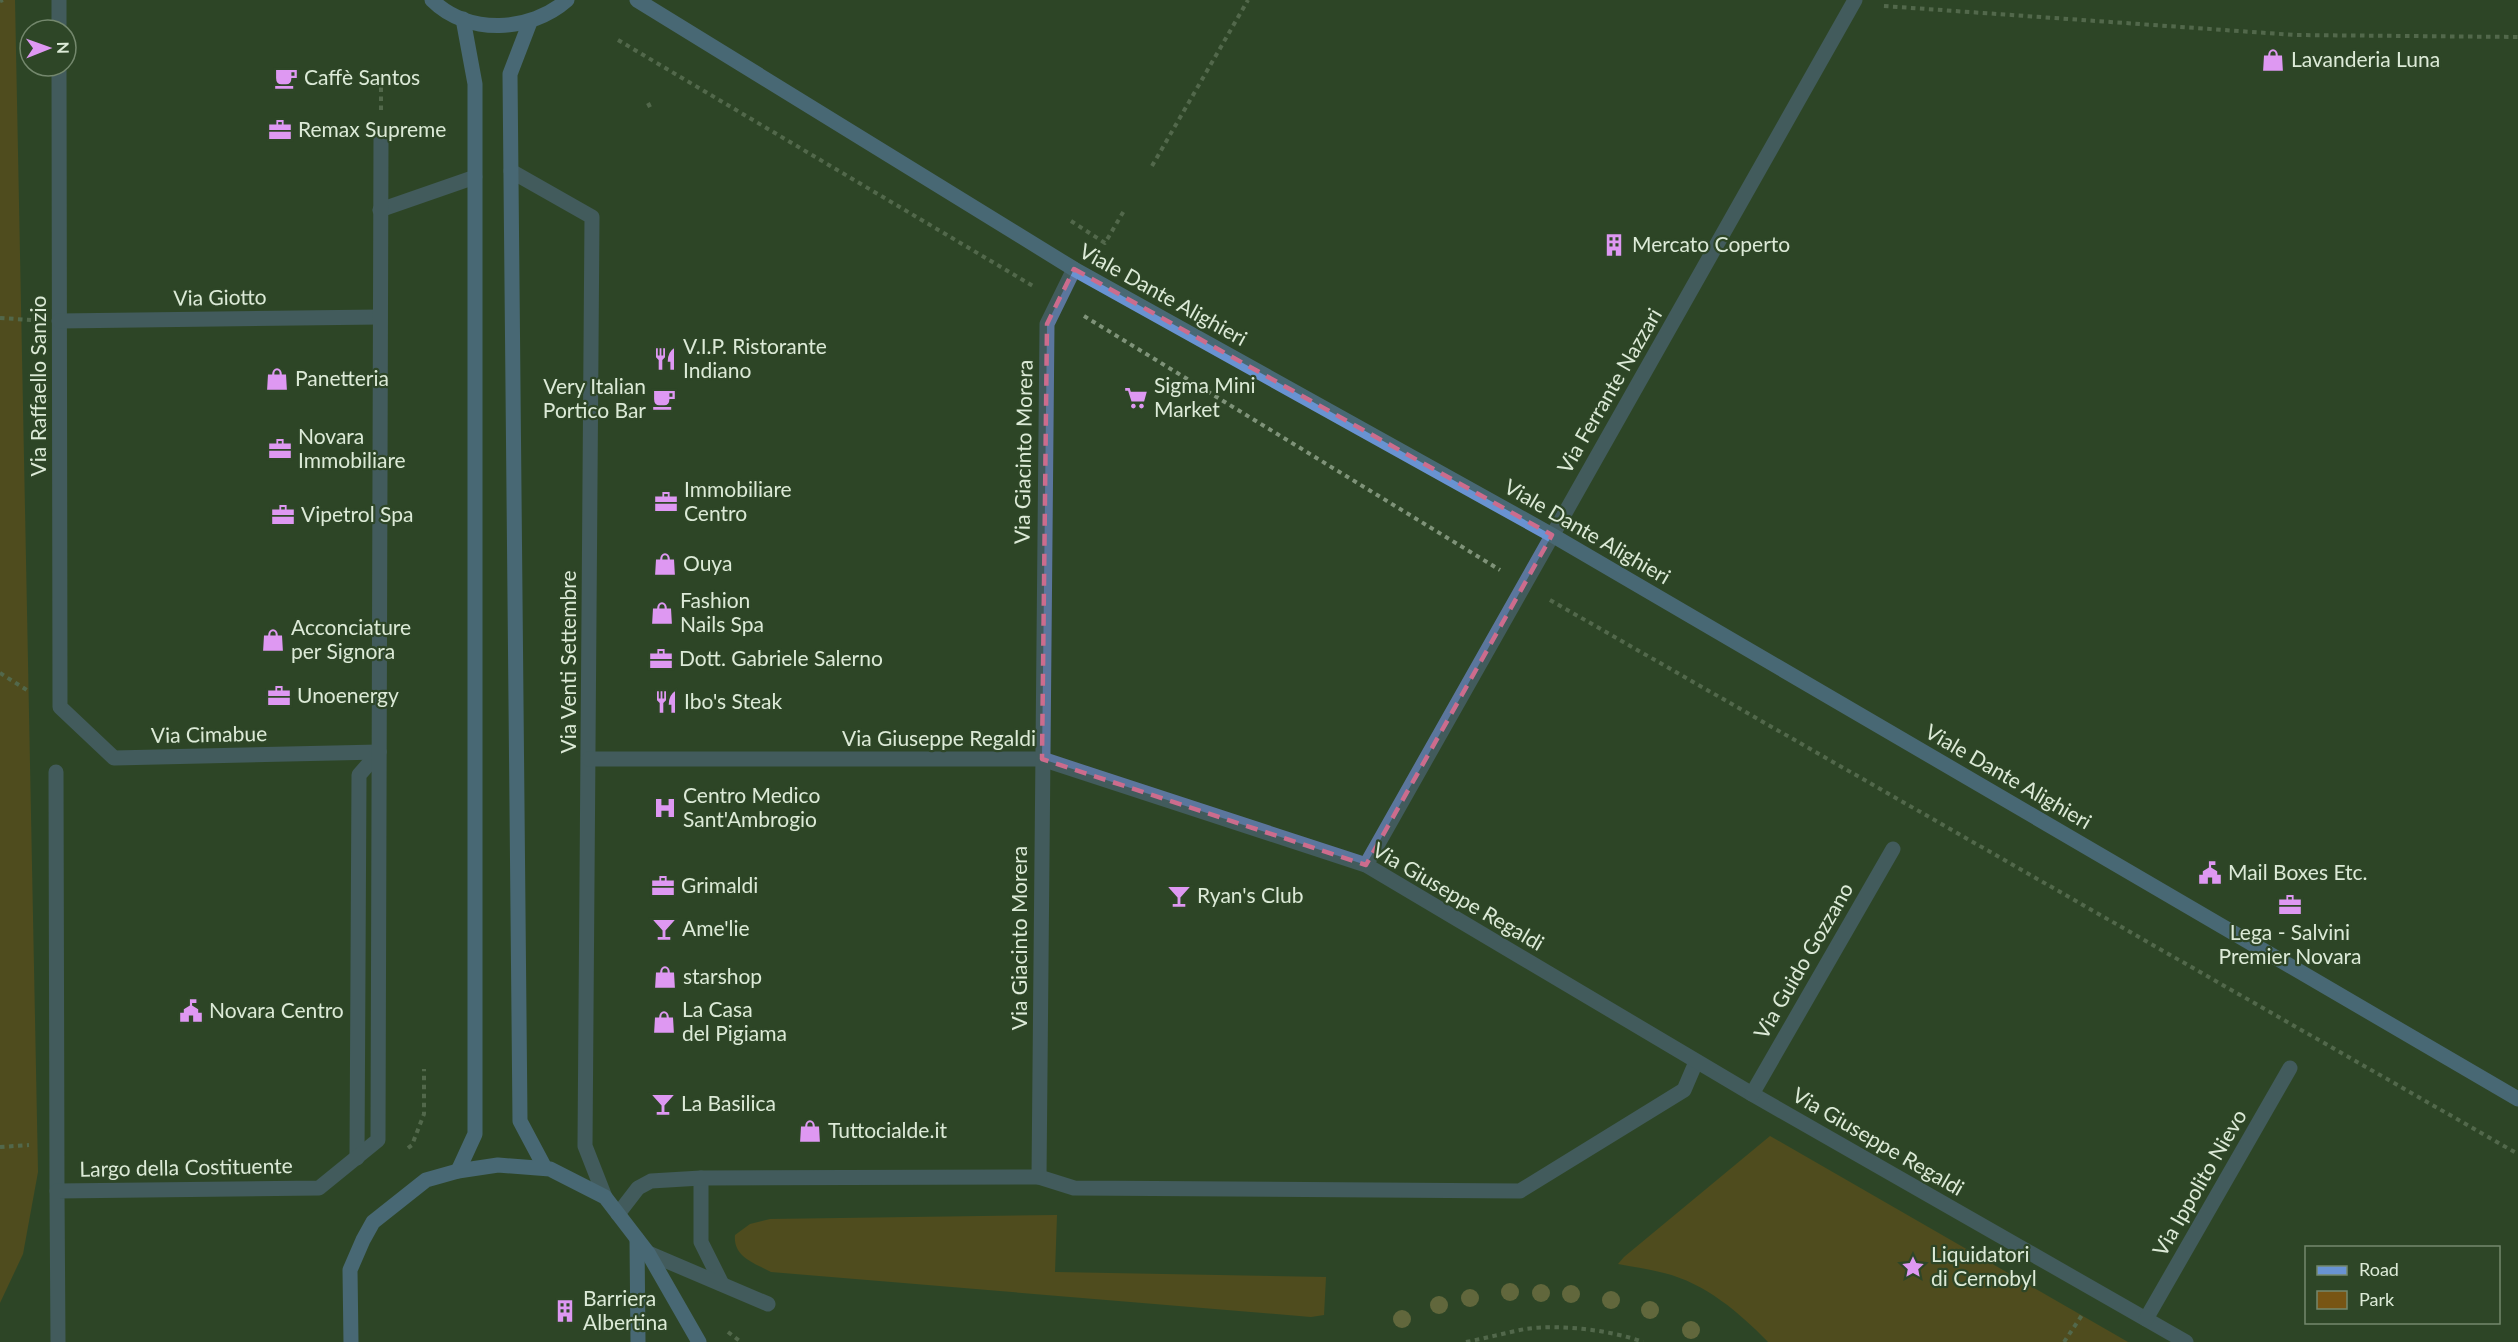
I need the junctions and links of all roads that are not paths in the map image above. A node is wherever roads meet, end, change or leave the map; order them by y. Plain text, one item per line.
1 (59, 0) edge
2 (432, 0) edge
3 (567, 0) edge
4 (637, 0) edge
5 (1855, 0) edge
6 (59, 18) edge
7 (463, 19) junction
8 (530, 22) junction
9 (59, 78) edge
10 (381, 137) dead end
11 (511, 171) junction
12 (475, 177) junction
13 (381, 210) junction
14 (1074, 270) junction
15 (380, 317) junction
16 (59, 321) junction
17 (1552, 535) junction
18 (60, 707) joint
19 (379, 752) junction
20 (589, 759) junction
21 (1042, 759) junction
22 (56, 772) dead end
23 (1893, 849) dead end
24 (1366, 865) junction
25 (1696, 1062) junction
26 (2290, 1068) dead end
27 (1752, 1094) junction
28 (2518, 1099) edge
29 (357, 1158) junction
30 (545, 1168) junction
31 (458, 1171) junction
32 (1039, 1176) junction
33 (701, 1178) junction
34 (57, 1191) junction
35 (605, 1197) junction
36 (618, 1214) junction
37 (637, 1239) junction
38 (648, 1253) junction
39 (722, 1284) junction
40 (768, 1304) dead end
41 (2146, 1319) junction
42 (58, 1342) edge
43 (351, 1342) edge
44 (638, 1342) edge
45 (699, 1342) edge
46 (2186, 1342) edge

1 - 6 street
2 - 7 street
3 - 8 street
4 - 14 street, Viale Dante Alighieri
5 - 17 street, Via Ferrante Nazzari
7 - 8 street
7 - 12 street
8 - 11 street
9 - 16 street, Via Raffaello Sanzio
10 - 13 street
11 - 20 street, Via Venti Settembre
11 - 30 street
12 - 13 street
12 - 31 street
13 - 15 street
14 - 17 street, Viale Dante Alighieri
14 - 21 street, Via Giacinto Morera
15 - 16 street, Via Giotto
15 - 19 street
16 - 18 street, Via Raffaello Sanzio
17 - 24 street, Via Ferrante Nazzari
17 - 28 street, Viale Dante Alighieri
18 - 19 street, Via Cimabue
19 - 29 street
19 - 29 street, Largo della Costituente
20 - 21 street, Via Giuseppe Regaldi
20 - 35 street, Via Venti Settembre
21 - 24 street, Via Giuseppe Regaldi
21 - 32 street, Via Giacinto Morera
22 - 34 street
23 - 27 street, Via Guido Gozzano
24 - 25 street, Via Giuseppe Regaldi
25 - 27 street, Via Giuseppe Regaldi
25 - 32 street
26 - 41 street, Via Ippolito Nievo
27 - 41 street, Via Giuseppe Regaldi
29 - 34 street, Largo della Costituente
30 - 31 street
30 - 35 street
31 - 43 street
32 - 33 street
33 - 36 street
33 - 39 street
34 - 42 street, Largo della Costituente
35 - 36 street
36 - 37 street
37 - 38 street
37 - 44 street
38 - 39 street
38 - 45 street
39 - 40 street
41 - 46 street, Via Giuseppe Regaldi

